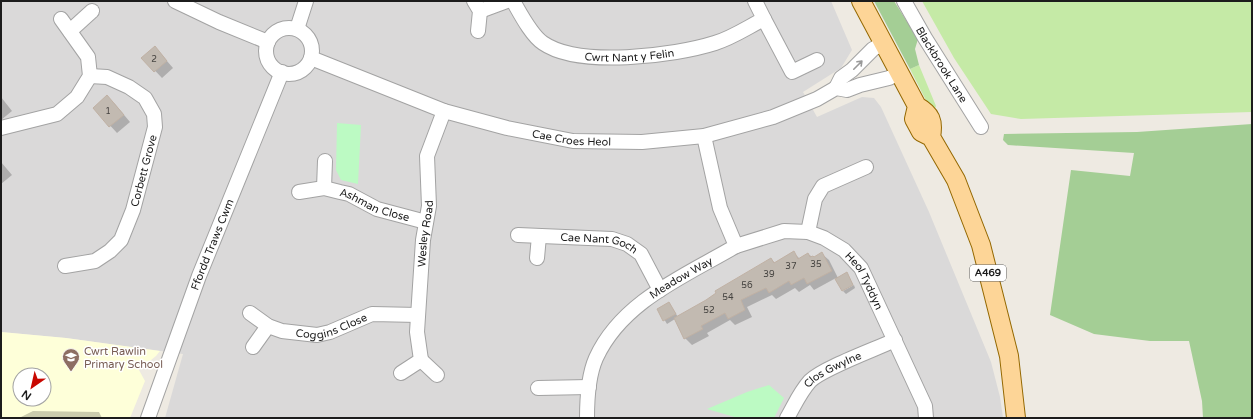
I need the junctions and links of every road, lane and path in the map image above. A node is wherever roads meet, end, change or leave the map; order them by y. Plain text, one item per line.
1 (175, 1) edge
2 (306, 1) edge
3 (508, 1) edge
4 (512, 1) edge
5 (755, 1) edge
6 (861, 1) edge
7 (904, 1) edge
8 (477, 6) edge
9 (92, 11) dead end
10 (61, 19) dead end
11 (764, 19) junction
12 (297, 29) junction
13 (478, 30) dead end
14 (70, 31) junction
15 (268, 42) junction
16 (883, 43) junction
17 (310, 58) junction
18 (818, 60) dead end
19 (282, 72) junction
20 (899, 73) junction
21 (90, 76) junction
22 (836, 88) junction
23 (444, 111) junction
24 (981, 127) dead end
25 (1, 128) edge
26 (704, 136) junction
27 (325, 161) dead end
28 (866, 167) dead end
29 (324, 188) junction
30 (299, 192) dead end
31 (426, 222) junction
32 (808, 232) junction
33 (518, 235) dead end
34 (539, 236) junction
35 (736, 246) junction
36 (537, 258) dead end
37 (65, 266) dead end
38 (660, 290) junction
39 (250, 313) dead end
40 (418, 315) junction
41 (268, 326) junction
42 (895, 340) junction
43 (253, 347) dead end
44 (421, 360) junction
45 (401, 373) dead end
46 (437, 375) dead end
47 (589, 387) junction
48 (538, 388) dead end
49 (148, 418) edge
50 (587, 418) edge
51 (787, 418) edge
52 (926, 418) edge
53 (1016, 418) edge

1 - 15 street
2 - 12 street
3 - 8 street
4 - 11 street, Cwrt Nant y Felin
5 - 11 street
6 - 16 main road, A469
7 - 24 street, Blackbrook Lane
8 - 13 street
9 - 14 street
10 - 14 street
11 - 18 street
12 - 15 street
12 - 17 street
14 - 21 street
15 - 19 street
16 - 20 main road, A469
22 -> 16 street, Cae Croes Heol
17 - 19 street
17 - 23 street, Cae Croes Heol
19 - 49 street, Ffordd Traws Cwm
20 - 22 street, Cae Croes Heol
20 - 53 main road, A469
21 - 25 street
21 - 37 street, Corbett Grove
22 - 26 street, Cae Croes Heol
23 - 26 street, Cae Croes Heol
23 - 31 street, Wesley Road
26 - 35 street
27 - 29 street
28 - 32 street
29 - 30 street, Ashman Close
29 - 31 street, Ashman Close
31 - 40 street, Wesley Road
32 - 35 street, Heol Tyddyn
32 - 42 street, Heol Tyddyn
33 - 34 street, Cae Nant Goch
34 - 36 street
34 - 38 street, Cae Nant Goch
35 - 38 street, Meadow Way
38 - 47 street, Meadow Way
39 - 41 street, Coggins Close
40 - 41 street, Coggins Close
40 - 44 street, Wesley Road
41 - 43 street
42 - 51 street, Clos Gwylne
42 - 52 street, Heol Tyddyn
44 - 45 street
44 - 46 street
47 - 48 street
47 - 50 street, Meadow Way

